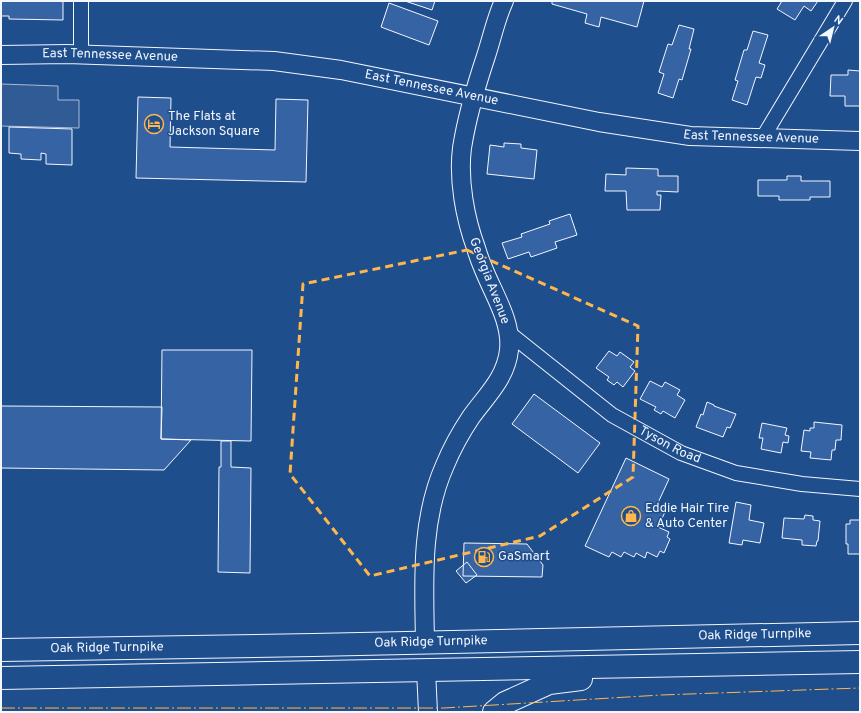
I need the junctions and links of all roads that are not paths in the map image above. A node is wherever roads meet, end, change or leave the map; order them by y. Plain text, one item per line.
1 (81, 1) edge
2 (504, 1) edge
3 (845, 1) edge
4 (81, 54) junction
5 (1, 55) edge
6 (473, 96) junction
7 (762, 139) junction
8 (860, 141) edge
9 (509, 333) junction
10 (860, 489) edge
11 (860, 634) edge
12 (688, 637) junction
13 (425, 642) junction
14 (1, 650) edge
15 (860, 662) edge
16 (657, 665) junction
17 (689, 665) junction
18 (426, 670) junction
19 (1, 678) edge
20 (428, 712) edge
21 (494, 712) edge

1 - 4 street
2 - 6 street, Georgia Avenue
3 - 7 street
4 - 5 street, East Tennessee Avenue
4 - 6 street, East Tennessee Avenue
6 - 7 street, East Tennessee Avenue
6 - 9 street, Georgia Avenue
7 - 8 street, East Tennessee Avenue
9 - 10 street, Tyson Road
9 - 13 street, Georgia Avenue
11 - 12 highway, Oak Ridge Turnpike
12 - 13 highway, Oak Ridge Turnpike
12 - 17 highway
13 - 14 highway, Oak Ridge Turnpike
13 - 18 highway
15 - 17 highway, Oak Ridge Turnpike
16 - 17 highway, Oak Ridge Turnpike
16 - 18 highway, Oak Ridge Turnpike
16 - 21 highway
18 - 19 highway, Oak Ridge Turnpike
18 - 20 street

